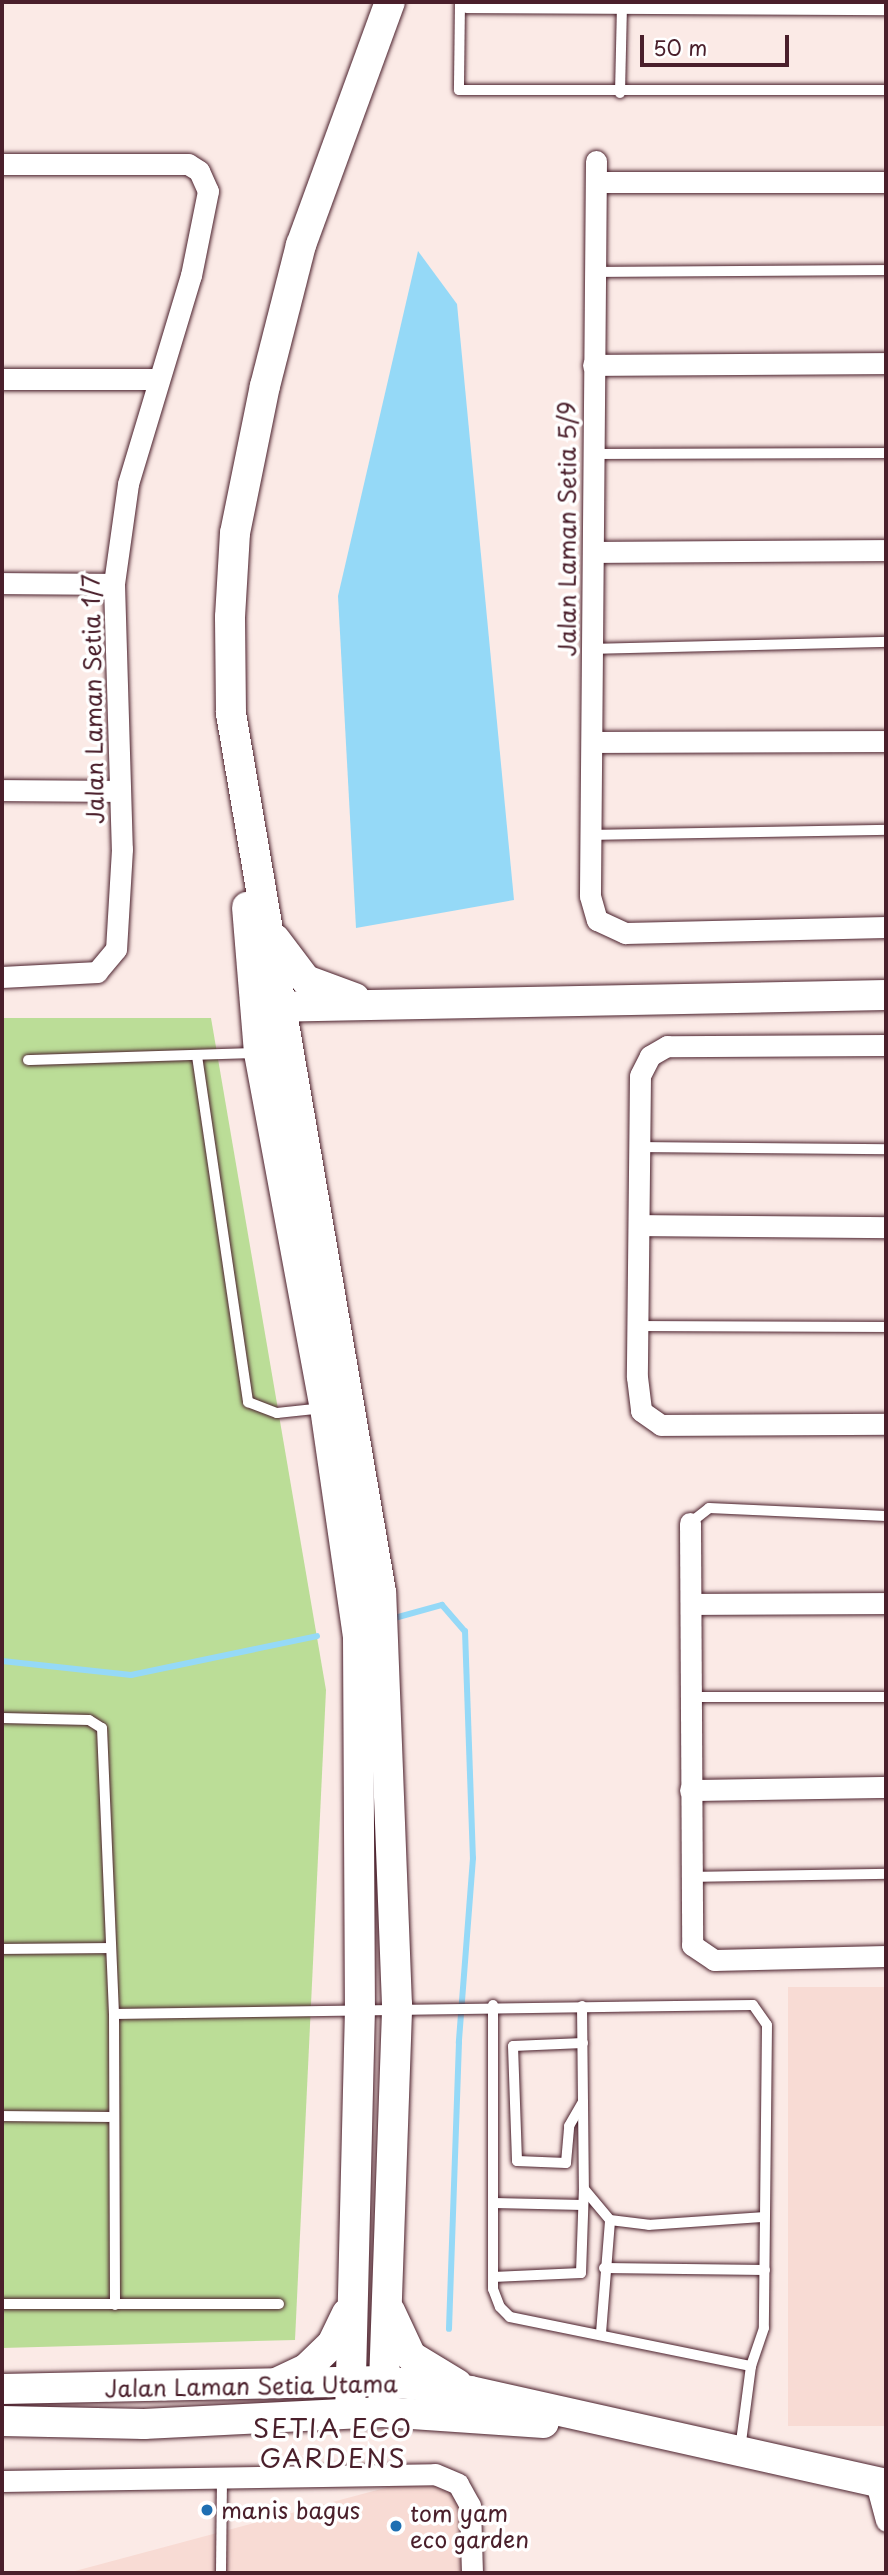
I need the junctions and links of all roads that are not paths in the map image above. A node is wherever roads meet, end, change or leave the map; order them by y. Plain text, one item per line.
1 (369, 2) edge
2 (390, 2) edge
3 (467, 3) edge
4 (622, 4) edge
5 (886, 4) edge
6 (886, 90) edge
7 (620, 93) junction
8 (2, 164) edge
9 (886, 182) edge
10 (886, 270) edge
11 (594, 272) junction
12 (886, 363) edge
13 (593, 365) junction
14 (2, 379) edge
15 (157, 379) junction
16 (886, 453) edge
17 (595, 454) junction
18 (886, 550) edge
19 (596, 552) junction
20 (2, 583) edge
21 (114, 584) junction
22 (886, 642) edge
23 (593, 649) junction
24 (886, 741) edge
25 (593, 742) junction
26 (2, 790) edge
27 (118, 791) junction
28 (886, 830) edge
29 (591, 835) junction
30 (267, 923) junction
31 (886, 927) edge
32 (2, 976) edge
33 (886, 995) edge
34 (381, 1004) junction
35 (270, 1007) junction
36 (886, 1045) edge
37 (259, 1053) junction
38 (197, 1056) junction
39 (28, 1060) dead end
40 (639, 1147) junction
41 (886, 1149) edge
42 (639, 1225) junction
43 (886, 1227) edge
44 (637, 1326) junction
45 (886, 1327) edge
46 (325, 1408) junction
47 (886, 1424) edge
48 (886, 1516) edge
49 (690, 1523) joint
50 (886, 1603) edge
51 (691, 1604) junction
52 (688, 1697) junction
53 (886, 1697) edge
54 (2, 1718) edge
55 (886, 1787) edge
56 (690, 1790) junction
57 (886, 1874) edge
58 (688, 1877) junction
59 (110, 1948) junction
60 (2, 1949) edge
61 (886, 1956) edge
62 (493, 2005) junction
63 (397, 2006) junction
64 (582, 2006) junction
65 (360, 2008) junction
66 (114, 2014) junction
67 (583, 2043) junction
68 (513, 2094) junction
69 (583, 2102) junction
70 (494, 2115) junction
71 (2, 2116) edge
72 (110, 2117) junction
73 (584, 2189) junction
74 (494, 2203) junction
75 (583, 2206) junction
76 (764, 2217) junction
77 (610, 2220) junction
78 (386, 2266) junction
79 (604, 2268) junction
80 (765, 2270) junction
81 (493, 2277) junction
82 (2, 2304) edge
83 (279, 2304) dead end
84 (115, 2305) junction
85 (348, 2309) junction
86 (601, 2333) junction
87 (751, 2366) junction
88 (347, 2380) junction
89 (383, 2381) junction
90 (272, 2385) junction
91 (2, 2389) edge
92 (470, 2391) junction
93 (383, 2412) junction
94 (350, 2413) junction
95 (2, 2421) edge
96 (621, 2428) junction
97 (740, 2454) junction
98 (222, 2477) junction
99 (2, 2481) edge
100 (881, 2483) edge
101 (886, 2521) edge
102 (222, 2573) edge
103 (472, 2573) edge

1 - 35 street
2 - 30 street
3 - 4 street
3 - 7 lane
4 - 5 street
4 - 7 lane
6 - 7 lane
8 - 15 street, Jalan Laman Setia 1/7
9 - 11 street, Jalan Laman Setia 5/9
10 - 11 lane
11 - 13 street, Jalan Laman Setia 5/9
12 - 13 street
13 - 17 street, Jalan Laman Setia 5/9
14 - 15 street
15 - 21 street, Jalan Laman Setia 1/7
16 - 17 lane
17 - 19 street, Jalan Laman Setia 5/9
18 - 19 street
19 - 23 street, Jalan Laman Setia 5/9
20 - 21 street
21 - 27 street, Jalan Laman Setia 1/7
22 - 23 lane
23 - 25 street, Jalan Laman Setia 5/9
24 - 25 street
25 - 29 street, Jalan Laman Setia 5/9
26 - 27 street
27 - 32 street, Jalan Laman Setia 1/7
28 - 29 lane
29 - 31 street, Jalan Laman Setia 5/9
30 - 34 street
30 - 35 street
33 - 34 street
34 - 35 street
35 - 37 street
35 - 63 street
36 - 40 street
37 - 38 lane
37 - 46 street
38 - 39 lane
38 - 46 lane
40 - 41 lane
40 - 42 street
42 - 43 street
42 - 44 street
44 - 45 lane
44 - 47 street
46 - 65 street
48 - 49 lane
49 - 51 street
50 - 51 street
51 - 52 street
52 - 53 lane
52 - 56 street
54 - 59 lane
55 - 56 street
56 - 58 street
57 - 58 lane
58 - 61 street
59 - 60 lane
59 - 66 lane
62 - 63 lane
62 - 64 lane
62 - 70 lane
63 - 65 lane
63 - 78 street
64 - 67 lane
64 - 76 lane
65 - 66 lane
65 - 85 street
66 - 72 lane
67 - 68 lane
67 - 69 lane
68 - 69 lane
68 - 70 lane
69 - 73 lane
70 - 74 lane
71 - 72 lane
72 - 84 lane
73 - 75 lane
73 - 77 lane
74 - 75 lane
74 - 81 lane
75 - 81 lane
76 - 77 lane
76 - 80 lane
77 - 79 lane
78 - 89 street
78 - 92 street
79 - 80 lane
79 - 86 lane
80 - 87 lane
81 - 86 lane
82 - 84 lane
83 - 84 lane
85 - 88 street
85 - 90 street
86 - 87 lane
87 - 97 lane
88 - 89 street, Jalan Laman Setia Utama
88 - 90 street, Jalan Laman Setia Utama
88 - 94 street
89 - 92 street, Jalan Laman Setia Utama
89 - 93 street
90 - 91 street, Jalan Laman Setia Utama
92 - 96 street, Jalan Laman Setia Utama
93 - 94 street, Jalan Laman Setia Utama
93 - 96 street, Jalan Laman Setia Utama
94 - 95 street, Jalan Laman Setia Utama
96 - 97 street, Jalan Laman Setia Utama
97 - 100 street, Jalan Laman Setia Utama
98 - 99 street
98 - 102 lane
98 - 103 street
100 - 101 street

